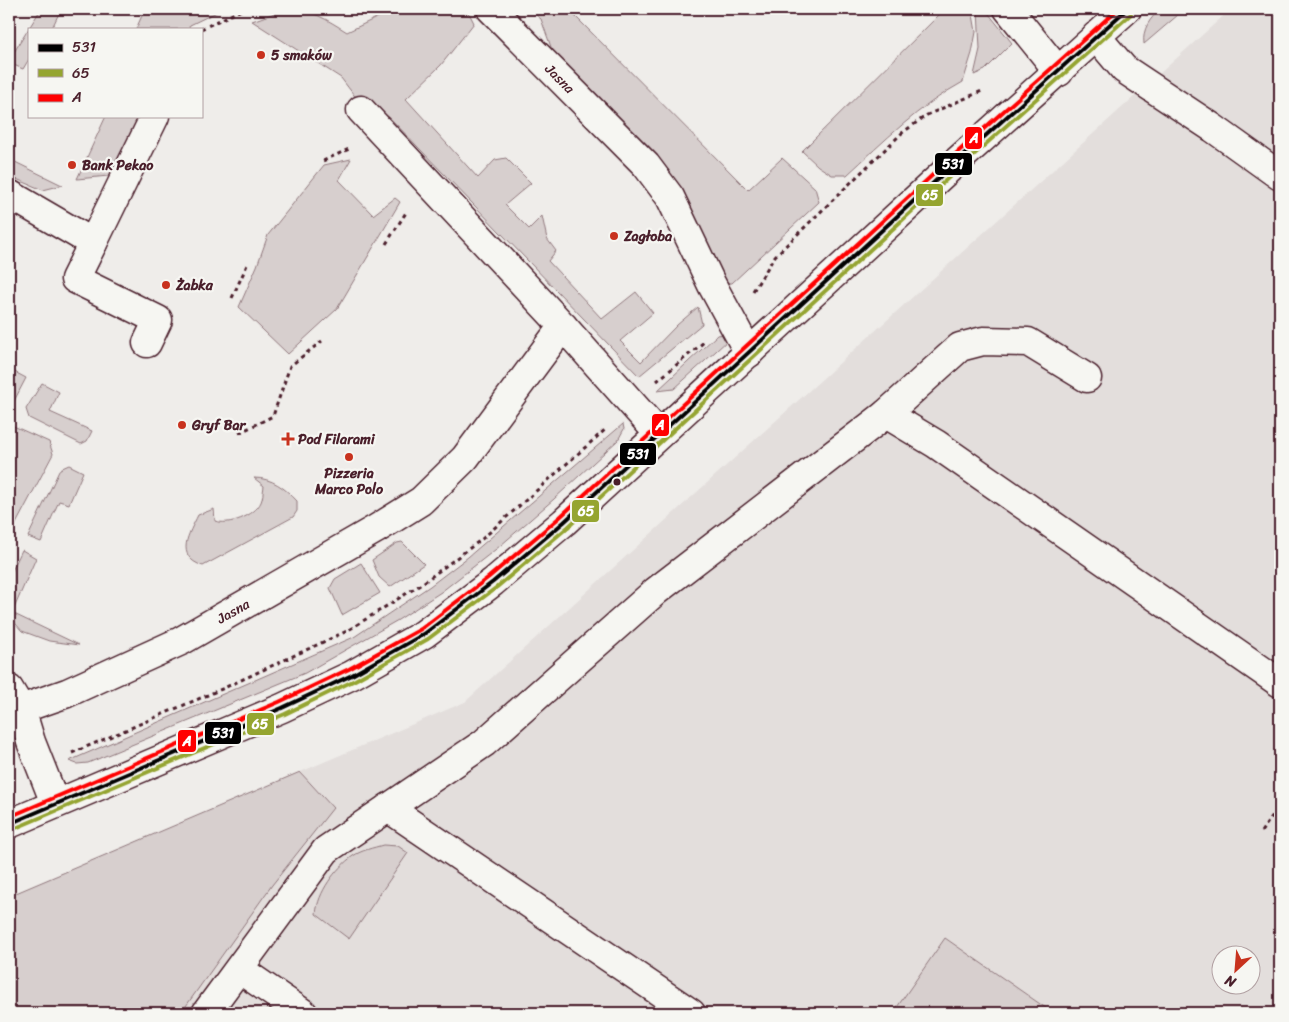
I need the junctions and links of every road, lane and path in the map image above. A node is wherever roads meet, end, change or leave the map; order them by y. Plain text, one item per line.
1 (243, 9) edge
2 (492, 9) edge
3 (1008, 9) edge
4 (1127, 9) edge
5 (202, 29) edge
6 (1096, 36) junction
7 (1058, 72) junction
8 (987, 89) dead end
9 (360, 110) dead end
10 (154, 118) edge
11 (354, 147) dead end
12 (322, 161) dead end
13 (1280, 176) edge
14 (9, 194) edge
15 (408, 210) dead end
16 (93, 243) junction
17 (386, 244) dead end
18 (247, 264) dead end
19 (232, 298) dead end
20 (730, 320) junction
21 (563, 326) junction
22 (322, 341) dead end
23 (147, 343) dead end
24 (749, 353) junction
25 (1087, 378) dead end
26 (633, 405) junction
27 (886, 414) junction
28 (239, 433) dead end
29 (659, 434) junction
30 (1280, 683) edge
31 (15, 699) edge
32 (41, 765) junction
33 (55, 803) junction
34 (1280, 805) edge
35 (388, 808) junction
36 (9, 824) edge
37 (1261, 832) dead end
38 (239, 968) junction
39 (206, 1013) edge
40 (303, 1013) edge
41 (691, 1013) edge

1 - 5 path
2 - 20 street, Jasna
3 - 7 street
4 - 6 street
6 - 7 street
6 - 13 street
7 - 24 street
8 - 20 path
9 - 21 street
10 - 16 street
11 - 12 path
14 - 16 street
15 - 17 path
16 - 23 street
18 - 19 path
20 - 24 street, Jasna
20 - 26 path
21 - 26 street
21 - 31 street, Jasna
22 - 28 path
24 - 29 street
25 - 27 street
26 - 29 street
26 - 32 path
27 - 30 street
27 - 35 street
29 - 33 street
31 - 32 street, Jasna
32 - 33 street, Jasna
33 - 36 street
34 - 37 path
35 - 38 street
35 - 41 street
38 - 39 street
38 - 40 street

